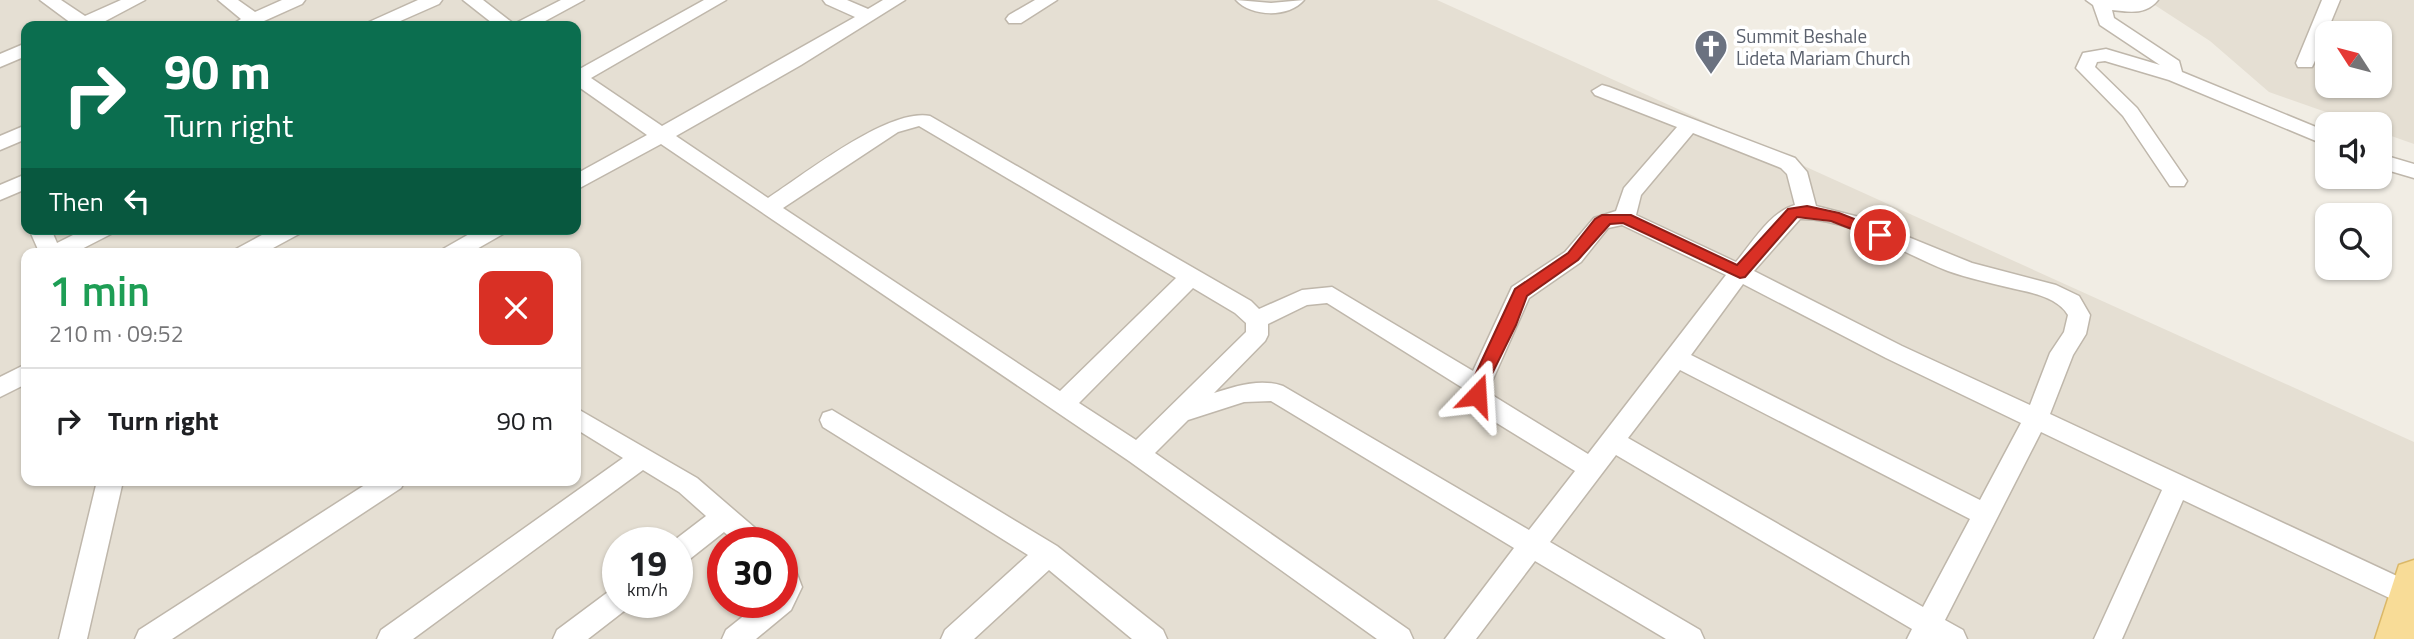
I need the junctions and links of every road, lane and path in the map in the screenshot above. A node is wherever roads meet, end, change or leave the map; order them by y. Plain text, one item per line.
1 (49, 0) edge
2 (136, 0) edge
3 (227, 0) edge
4 (296, 0) edge
5 (433, 0) edge
6 (472, 0) edge
7 (575, 0) edge
8 (717, 0) edge
9 (832, 0) edge
10 (896, 0) edge
11 (1048, 0) edge
12 (1245, 0) edge
13 (1295, 0) edge
14 (2149, 0) edge
15 (2331, 0) edge
16 (2098, 1) edge
17 (868, 16) junction
18 (1015, 19) dead end
19 (76, 21) edge
20 (93, 21) edge
21 (244, 21) edge
22 (250, 21) edge
23 (385, 21) edge
24 (500, 21) edge
25 (532, 21) edge
26 (21, 51) edge
27 (0, 61) edge
28 (2305, 63) dead end
29 (581, 75) edge
30 (2176, 76) junction
31 (581, 81) edge
32 (1602, 91) dead end
33 (1689, 127) junction
34 (21, 133) edge
35 (2315, 134) edge
36 (660, 136) junction
37 (1, 142) edge
38 (2392, 165) edge
39 (2414, 171) edge
40 (581, 180) edge
41 (2178, 181) dead end
42 (21, 188) edge
43 (0, 193) edge
44 (767, 208) junction
45 (1807, 211) junction
46 (1625, 218) junction
47 (91, 235) edge
48 (280, 235) edge
49 (484, 235) edge
50 (64, 248) edge
51 (255, 248) edge
52 (462, 248) edge
53 (1740, 273) junction
54 (1190, 277) junction
55 (1257, 320) junction
56 (1677, 358) junction
57 (21, 376) edge
58 (1478, 386) junction
59 (0, 388) edge
60 (1062, 404) junction
61 (1182, 412) junction
62 (2034, 418) junction
63 (581, 420) edge
64 (832, 420) dead end
65 (1612, 441) junction
66 (1138, 454) junction
67 (643, 457) junction
68 (1590, 468) junction
69 (109, 486) edge
70 (384, 486) edge
71 (2176, 487) junction
72 (1984, 514) junction
73 (723, 518) junction
74 (734, 527) edge
75 (693, 541) edge
76 (1532, 545) junction
77 (1048, 554) junction
78 (2412, 586) edge
79 (602, 612) edge
80 (760, 618) edge
81 (1925, 632) edge
82 (73, 639) edge
83 (149, 639) edge
84 (391, 639) edge
85 (567, 639) edge
86 (736, 639) edge
87 (954, 639) edge
88 (1153, 639) edge
89 (1399, 639) edge
90 (1459, 639) edge
91 (1690, 639) edge
92 (1953, 639) edge
93 (2108, 639) edge
94 (2396, 639) edge

1 - 19 street
2 - 20 street
3 - 21 street
4 - 22 street
5 - 23 street
6 - 24 street
7 - 25 street
8 - 29 street
9 - 17 street
10 - 17 street
11 - 18 street
12 - 13 street
14 - 16 street
15 - 28 street
16 - 30 street
17 - 36 street
26 - 27 street
30 - 35 street
30 - 41 street
31 - 36 street
32 - 33 street
33 - 45 street
33 - 46 street
34 - 37 street
36 - 40 street
36 - 44 street
38 - 39 street
42 - 43 street
44 - 54 street
44 - 60 street
45 - 53 street
45 - 62 street
46 - 53 street
46 - 58 street
47 - 50 street
48 - 51 street
49 - 52 street
53 - 56 street
53 - 62 street
54 - 55 street
54 - 60 street
55 - 58 street
55 - 61 street
56 - 65 street
56 - 72 street
57 - 59 street
58 - 68 street
60 - 66 street
61 - 66 street
61 - 76 street
62 - 71 street
62 - 72 street
63 - 67 street
64 - 77 street
65 - 68 street
65 - 81 street
66 - 89 street
67 - 73 street
67 - 84 street
68 - 76 street
69 - 82 street
70 - 83 street
71 - 78 street
71 - 93 street
72 - 81 street
73 - 74 street
73 - 75 street
76 - 90 street
76 - 91 street
77 - 87 street
77 - 88 street
78 - 94 main road
79 - 85 street
80 - 86 street
81 - 92 street

